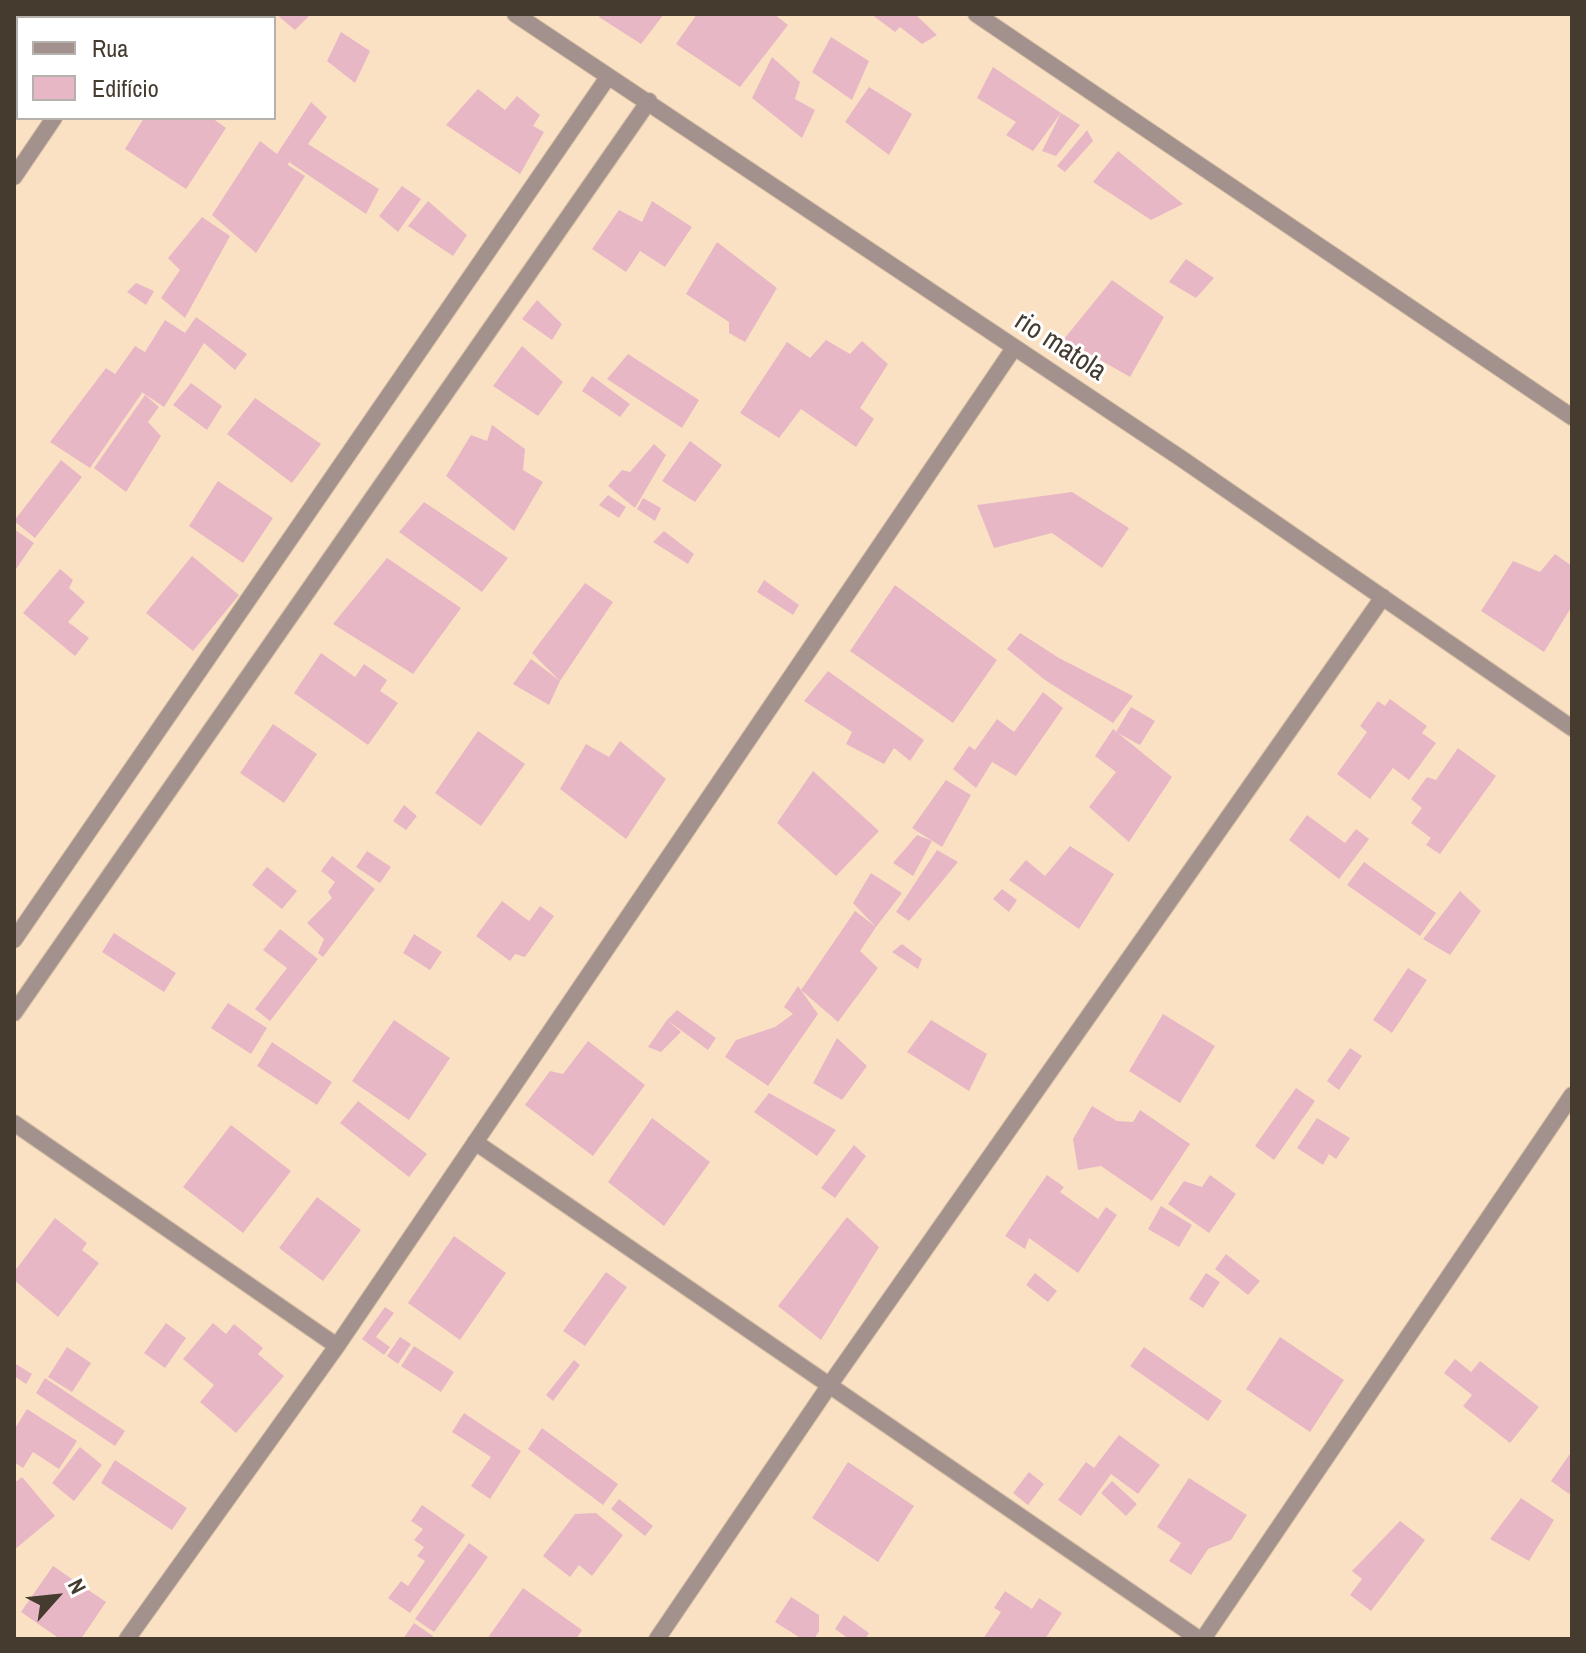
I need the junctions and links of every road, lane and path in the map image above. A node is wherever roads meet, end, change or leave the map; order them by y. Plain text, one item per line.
1 (515, 14) edge
2 (976, 14) edge
3 (608, 77) junction
4 (649, 101) junction
5 (53, 120) edge
6 (14, 177) edge
7 (1014, 348) junction
8 (1572, 417) edge
9 (1383, 597) junction
10 (1572, 728) edge
11 (14, 940) edge
12 (14, 1013) edge
13 (1572, 1095) edge
14 (14, 1123) edge
15 (475, 1142) junction
16 (337, 1346) junction
17 (831, 1383) junction
18 (127, 1639) edge
19 (657, 1639) edge
20 (1201, 1639) edge

1 - 3 street, rio matola
2 - 8 street
3 - 4 street, rio matola
3 - 11 street
4 - 7 street, rio matola
4 - 12 street
5 - 6 street
7 - 9 street, rio matola
7 - 15 street
9 - 10 street, rio matola
9 - 17 street
13 - 20 street
14 - 16 street
15 - 16 street
15 - 17 street
16 - 18 street
17 - 19 street
17 - 20 street

